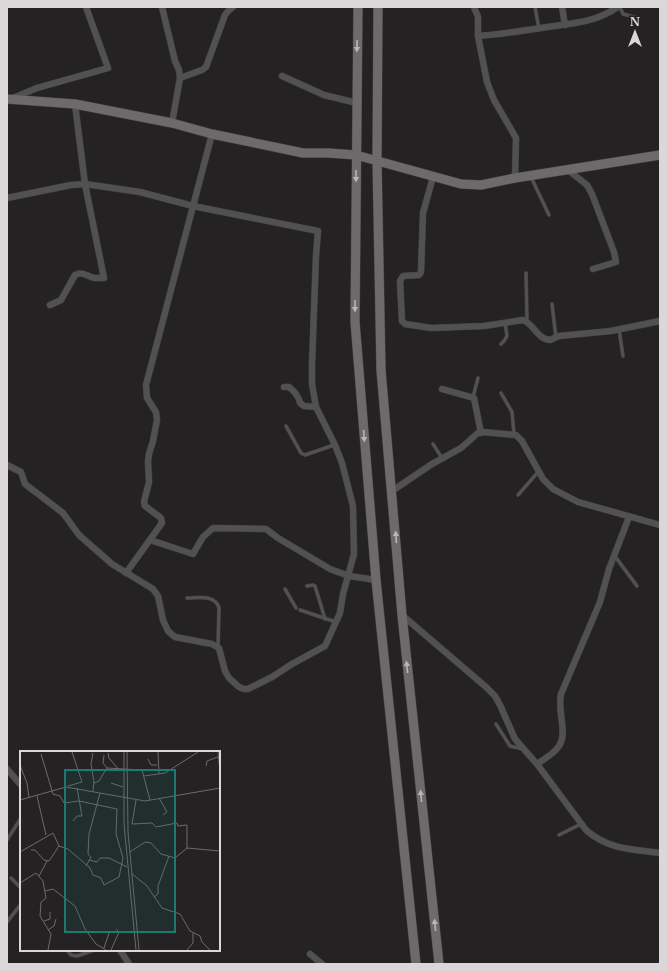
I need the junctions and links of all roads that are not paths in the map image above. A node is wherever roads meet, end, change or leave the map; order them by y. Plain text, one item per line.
1 (86, 7) edge
2 (162, 7) edge
3 (234, 7) edge
4 (358, 7) edge
5 (378, 7) edge
6 (474, 7) edge
7 (535, 7) edge
8 (562, 7) edge
9 (619, 7) edge
10 (638, 18) dead end
11 (565, 24) junction
12 (539, 29) junction
13 (478, 36) junction
14 (282, 76) dead end
15 (180, 78) junction
16 (8, 99) edge
17 (357, 103) junction
18 (75, 104) junction
19 (172, 123) junction
20 (212, 134) junction
21 (356, 155) junction
22 (660, 155) edge
23 (377, 160) junction
24 (568, 170) junction
25 (433, 176) junction
26 (531, 176) junction
27 (515, 178) junction
28 (85, 184) junction
29 (7, 198) edge
30 (193, 206) junction
31 (549, 215) dead end
32 (593, 268) dead end
33 (526, 273) dead end
34 (552, 304) dead end
35 (50, 305) dead end
36 (527, 321) junction
37 (660, 321) edge
38 (505, 322) junction
39 (619, 329) junction
40 (556, 338) junction
41 (501, 344) dead end
42 (623, 356) dead end
43 (478, 378) dead end
44 (284, 387) dead end
45 (442, 389) dead end
46 (501, 393) dead end
47 (473, 397) junction
48 (316, 407) junction
49 (286, 426) dead end
50 (480, 433) junction
51 (514, 435) junction
52 (433, 444) dead end
53 (335, 445) junction
54 (442, 458) junction
55 (7, 465) edge
56 (539, 471) junction
57 (392, 491) junction
58 (518, 495) dead end
59 (629, 517) junction
60 (660, 525) edge
61 (150, 540) junction
62 (614, 555) junction
63 (126, 573) junction
64 (349, 576) junction
65 (376, 580) junction
66 (306, 586) dead end
67 (637, 586) dead end
68 (286, 589) dead end
69 (187, 598) dead end
70 (296, 608) dead end
71 (300, 610) dead end
72 (402, 615) junction
73 (325, 619) junction
74 (336, 622) junction
75 (218, 648) junction
76 (496, 724) dead end
77 (524, 749) junction
78 (537, 764) junction
79 (7, 769) edge
80 (20, 784) edge
81 (20, 820) edge
82 (581, 824) junction
83 (559, 835) dead end
84 (7, 840) edge
85 (660, 853) edge
86 (11, 878) dead end
87 (20, 887) edge
88 (20, 905) edge
89 (7, 922) edge
90 (68, 951) edge
91 (91, 951) edge
92 (121, 951) edge
93 (310, 954) dead end
94 (129, 964) edge
95 (322, 964) edge
96 (416, 964) edge
97 (439, 964) edge

1 - 16 street
2 - 15 street
3 - 15 street
4 -> 17 street
5 - 23 street
6 - 13 street
7 - 12 lane
8 - 11 street
9 - 10 lane
9 - 11 street
11 - 12 street
12 - 13 street
13 - 27 street
14 - 17 street
15 - 19 street
16 - 18 street
17 - 21 street
18 - 19 street
18 - 28 street
19 - 20 street
20 - 21 street
20 - 30 street
21 - 23 street
21 -> 65 street
22 - 24 street
23 - 25 street
23 - 57 street
24 - 26 street
24 - 32 street
25 - 27 street
25 - 38 street
26 - 27 street
26 - 31 lane
28 - 29 street
28 - 30 street
28 - 35 street
30 - 48 street
30 - 61 street
33 - 36 lane
34 - 40 lane
36 - 38 street
36 - 40 street
37 - 39 street
38 - 41 lane
39 - 40 street
39 - 42 lane
43 - 47 lane
44 - 48 street
45 - 47 street
46 - 51 lane
47 - 50 street
48 - 53 street
49 - 53 lane
50 - 51 street
50 - 54 street
51 - 56 street
52 - 54 lane
53 - 64 street
54 - 57 street
55 - 63 street
56 - 58 lane
56 - 59 street
72 -> 57 street
59 - 60 street
59 - 62 street
61 - 63 street
61 - 64 street
62 - 67 lane
62 - 78 street
63 - 75 street
64 - 65 street
64 - 74 street
65 - 96 street
66 - 73 lane
68 - 70 lane
69 - 75 lane
71 - 73 lane
72 - 77 street
97 -> 72 street
73 - 74 lane
74 - 75 street
76 - 77 lane
77 - 78 street
78 - 82 street
79 - 80 street
81 - 84 lane
82 - 83 lane
82 - 85 street
86 - 87 lane
88 - 89 lane
90 - 91 lane
92 - 94 street
93 - 95 street

